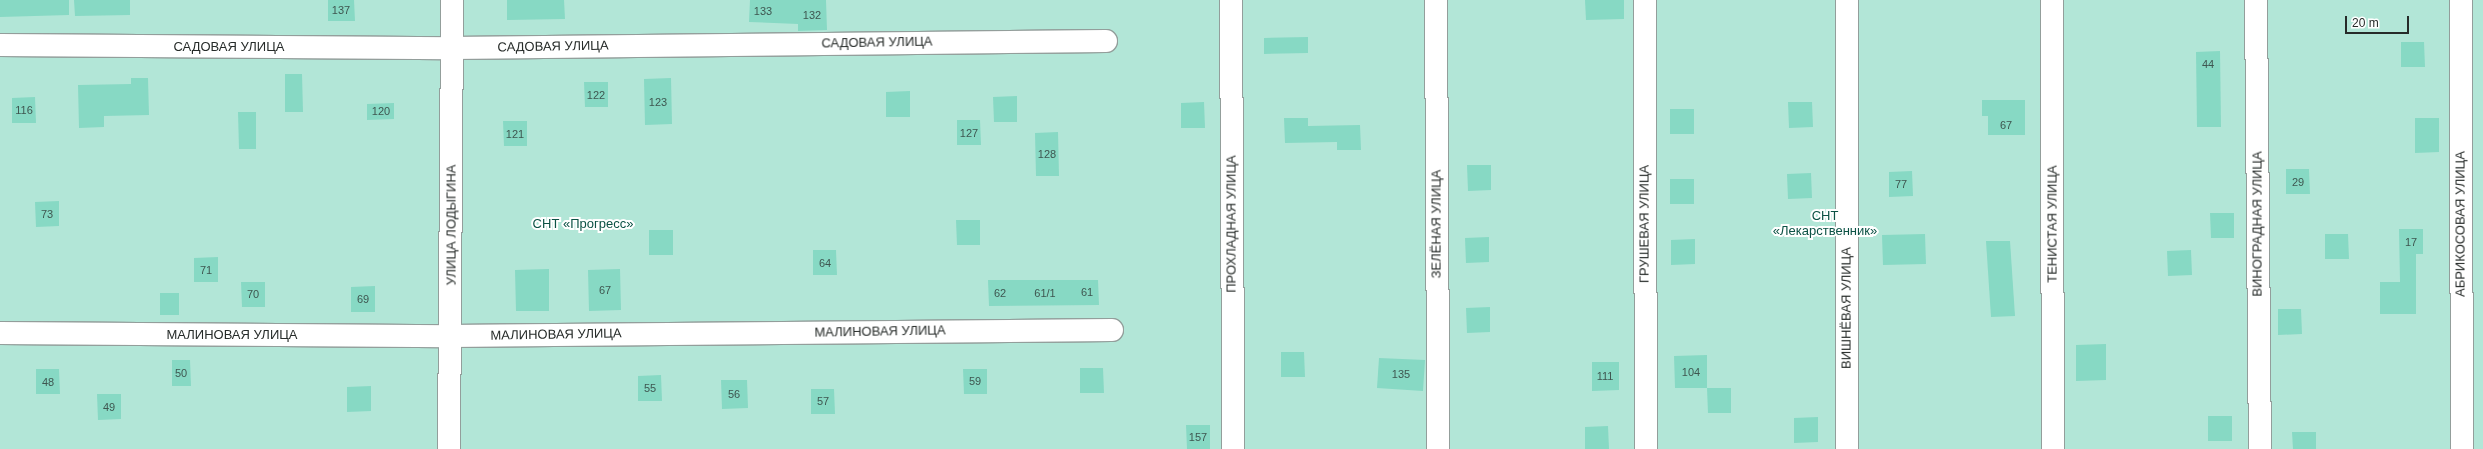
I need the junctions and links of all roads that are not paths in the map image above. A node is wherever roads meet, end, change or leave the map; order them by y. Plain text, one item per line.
1 (452, 0) edge
2 (1231, 0) edge
3 (1436, 0) edge
4 (1645, 0) edge
5 (1847, 0) edge
6 (2052, 0) edge
7 (2256, 0) edge
8 (2461, 0) edge
9 (1106, 41) dead end
10 (0, 45) edge
11 (452, 48) junction
12 (1112, 330) dead end
13 (0, 333) edge
14 (452, 336) junction
15 (450, 449) edge
16 (1233, 449) edge
17 (1438, 449) edge
18 (1646, 449) edge
19 (1847, 449) edge
20 (2054, 449) edge
21 (2260, 449) edge
22 (2462, 449) edge

1 - 11 street, УЛИЦА ЛОДЫГИНА
2 - 16 street, ПРОХЛАДНАЯ УЛИЦА
3 - 17 street, ЗЕЛЁНАЯ УЛИЦА
4 - 18 street, ГРУШЕВАЯ УЛИЦА
5 - 19 street, ВИШНЁВАЯ УЛИЦА
6 - 20 street, ТЕНИСТАЯ УЛИЦА
7 - 21 street, ВИНОГРАДНАЯ УЛИЦА
8 - 22 street, АБРИКОСОВАЯ УЛИЦА
9 - 11 street, САДОВАЯ УЛИЦА
10 - 11 street, САДОВАЯ УЛИЦА
11 - 14 street, УЛИЦА ЛОДЫГИНА
12 - 14 street, МАЛИНОВАЯ УЛИЦА
13 - 14 street, МАЛИНОВАЯ УЛИЦА
14 - 15 street, УЛИЦА ЛОДЫГИНА

